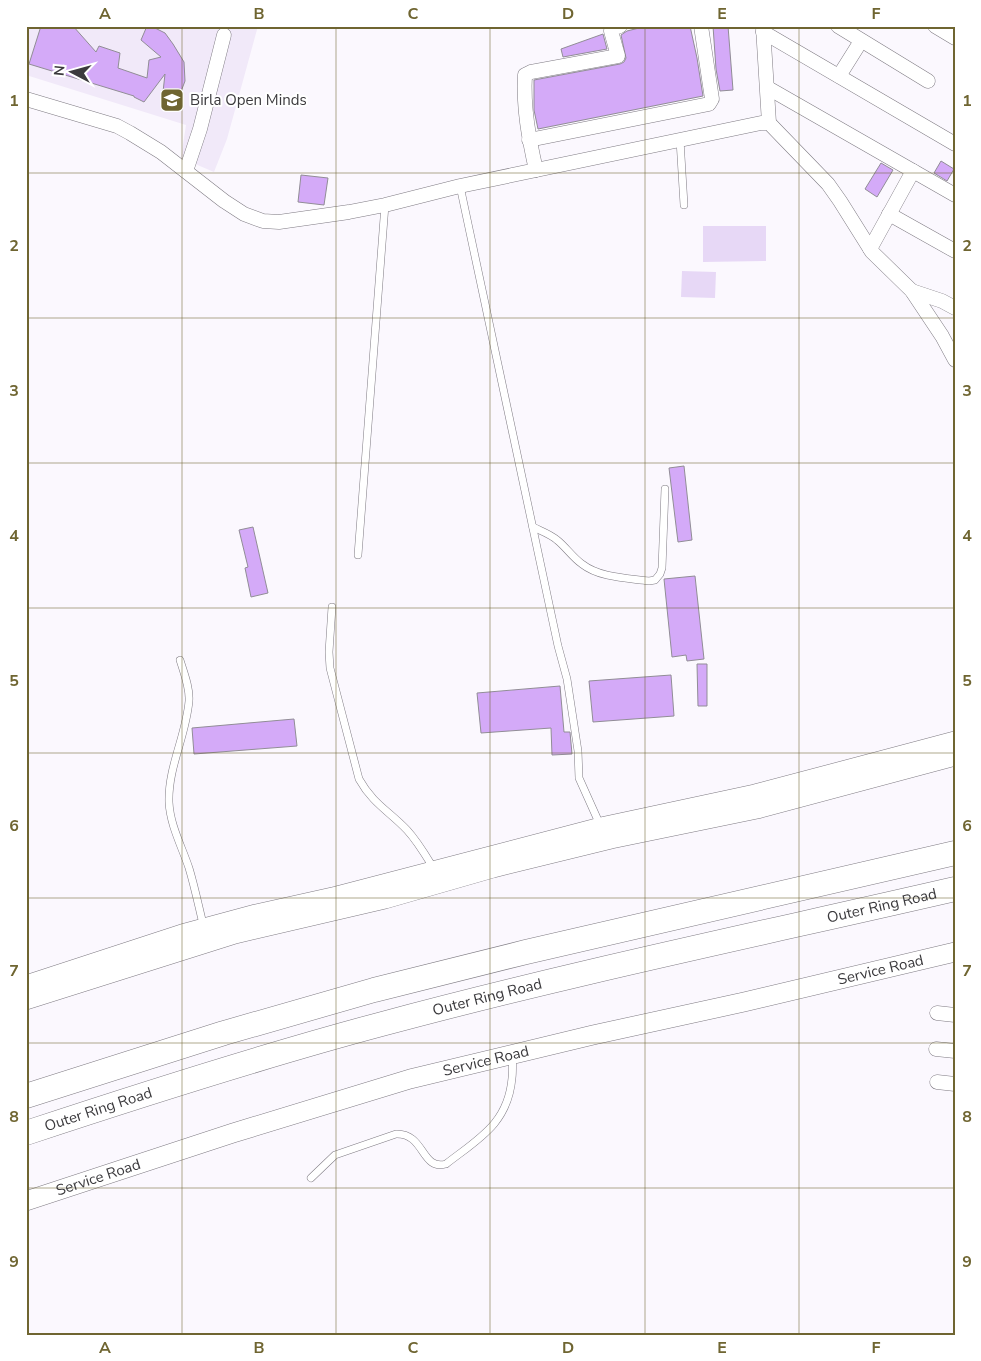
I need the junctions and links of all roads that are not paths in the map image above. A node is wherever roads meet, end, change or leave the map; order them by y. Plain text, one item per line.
1 (620, 26) edge
2 (701, 26) edge
3 (838, 26) edge
4 (935, 26) edge
5 (763, 29) edge
6 (224, 35) dead end
7 (955, 38) edge
8 (861, 40) junction
9 (840, 76) junction
10 (928, 81) dead end
11 (768, 88) junction
12 (26, 98) edge
13 (769, 123) junction
14 (529, 140) junction
15 (680, 140) junction
16 (955, 144) edge
17 (536, 170) junction
18 (186, 171) junction
19 (912, 171) junction
20 (460, 186) junction
21 (955, 195) edge
22 (385, 205) junction
23 (684, 206) dead end
24 (889, 214) junction
25 (870, 249) junction
26 (955, 251) edge
27 (912, 291) junction
28 (955, 308) edge
29 (955, 360) edge
30 (665, 489) dead end
31 (533, 527) junction
32 (358, 555) dead end
33 (332, 608) dead end
34 (180, 660) dead end
35 (955, 742) edge
36 (955, 756) edge
37 (601, 827) junction
38 (955, 853) edge
39 (434, 870) junction
40 (955, 889) edge
41 (204, 928) junction
42 (955, 952) edge
43 (26, 985) edge
44 (26, 1000) edge
45 (937, 1013) dead end
46 (955, 1015) edge
47 (936, 1049) dead end
48 (955, 1051) edge
49 (513, 1055) junction
50 (937, 1082) dead end
51 (955, 1084) edge
52 (26, 1096) edge
53 (26, 1133) edge
54 (311, 1178) dead end
55 (26, 1201) edge

1 - 14 street
2 - 14 street
3 - 8 street
4 - 7 street
5 - 9 street
5 - 11 street
6 - 18 street
8 - 9 street
8 - 10 street
9 - 16 street
11 - 13 street
11 - 19 street
12 - 18 street
13 - 15 street
13 - 25 street
14 - 17 street
15 - 17 street
15 - 23 lane
17 - 20 street
18 - 22 street
19 - 21 street
19 - 24 street
20 - 22 street
20 - 31 lane
22 - 32 lane
24 - 25 street
24 - 26 street
25 - 27 street
27 - 28 street
27 - 29 street
30 - 31 lane
31 - 37 lane
33 - 39 lane
34 - 41 lane
35 - 37 main road
36 - 44 main road
37 - 39 main road
38 - 52 highway
39 - 41 main road
40 - 53 highway, Outer Ring Road
41 - 43 main road
42 - 49 main road, Service Road
45 - 46 street
47 - 48 street
49 - 54 lane
49 - 55 main road, Service Road
50 - 51 street

